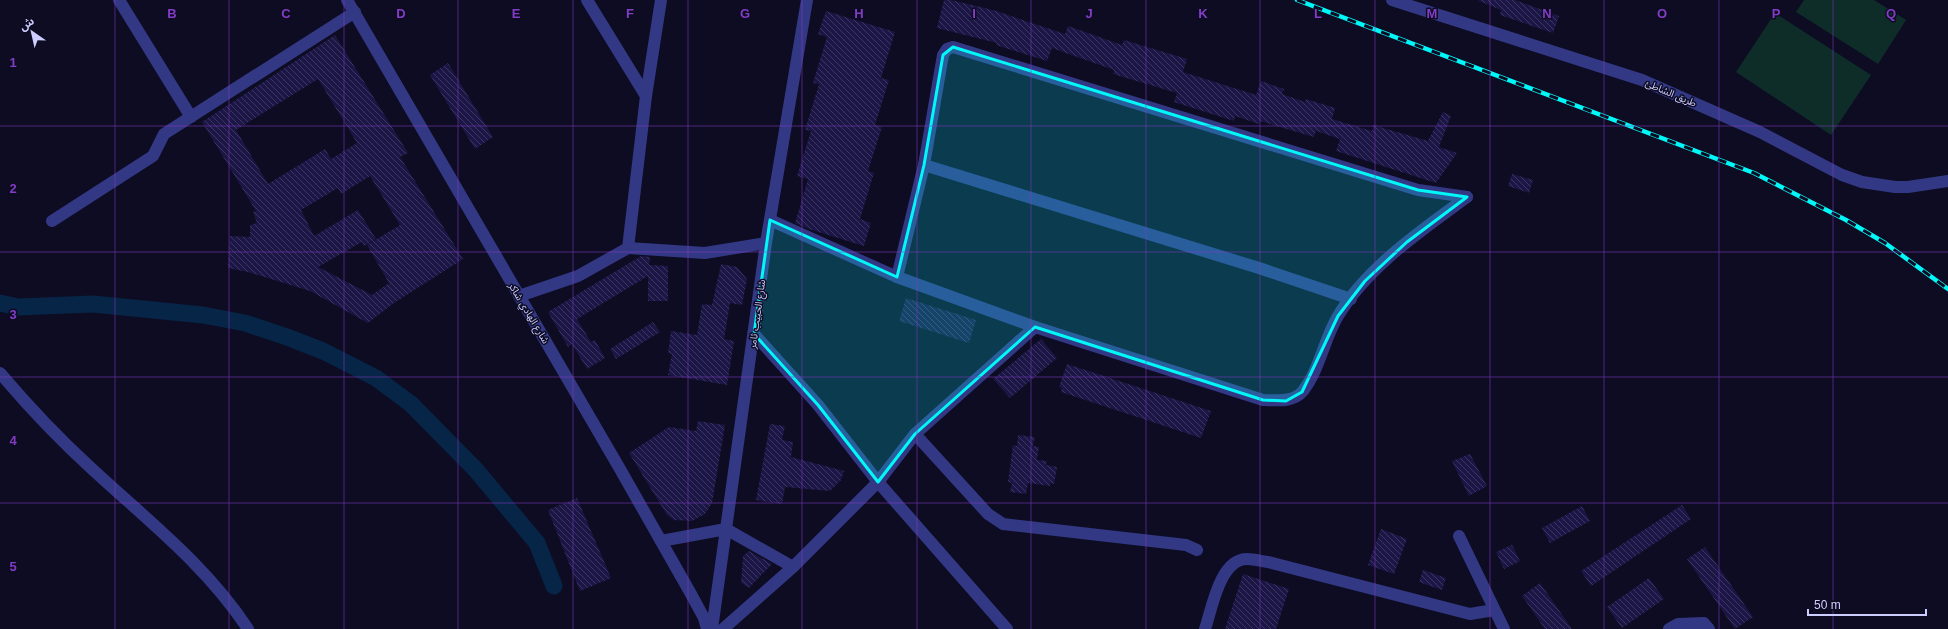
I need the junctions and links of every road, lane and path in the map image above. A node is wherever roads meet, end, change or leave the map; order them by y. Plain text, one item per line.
1 (119, 0) edge
2 (347, 0) edge
3 (587, 0) edge
4 (661, 0) edge
5 (807, 0) edge
6 (1392, 0) edge
7 (1431, 5) edge
8 (355, 12) junction
9 (646, 96) junction
10 (190, 117) junction
11 (924, 165) junction
12 (1947, 181) edge
13 (770, 220) junction
14 (52, 221) dead end
15 (766, 243) junction
16 (628, 248) junction
17 (897, 277) junction
18 (519, 296) junction
19 (1351, 299) junction
20 (1035, 327) junction
21 (754, 334) junction
22 (0, 373) edge
23 (915, 434) junction
24 (878, 482) junction
25 (726, 529) junction
26 (1459, 536) dead end
27 (661, 541) junction
28 (1197, 550) dead end
29 (793, 567) junction
30 (1494, 610) junction
31 (248, 629) edge
32 (707, 629) edge
33 (712, 629) edge
34 (723, 629) edge
35 (1007, 629) edge
36 (1205, 629) edge
37 (1504, 629) edge
38 (1669, 629) edge
39 (1709, 629) edge

1 - 10 street
2 - 8 street, شارع الهادي شاكر
3 - 9 street
4 - 9 street
5 - 13 street, شارع الحبيب ثامر
6 - 7 street, طريق الشاطئ
7 - 12 street, طريق الشاطئ
8 - 10 street
8 - 18 street, شارع الهادي شاكر
9 - 16 street
10 - 14 street
11 - 17 street
11 - 19 street
11 - 19 street
13 - 15 street, شارع الحبيب ثامر
13 - 17 street
15 - 16 street
15 - 21 street, شارع الحبيب ثامر
16 - 18 street
17 - 20 street
18 - 27 street, شارع الهادي شاكر
19 - 20 street
20 - 23 street
21 - 24 street
21 - 25 street, شارع الحبيب ثامر
22 - 31 street
23 - 24 street
23 - 28 street
24 - 29 street
24 - 35 street
25 - 27 street
25 - 29 street
25 - 33 street, شارع الحبيب ثامر
26 - 30 street
27 - 32 street, شارع الهادي شاكر
29 - 34 street
30 - 36 street
30 - 37 street
38 - 39 street

